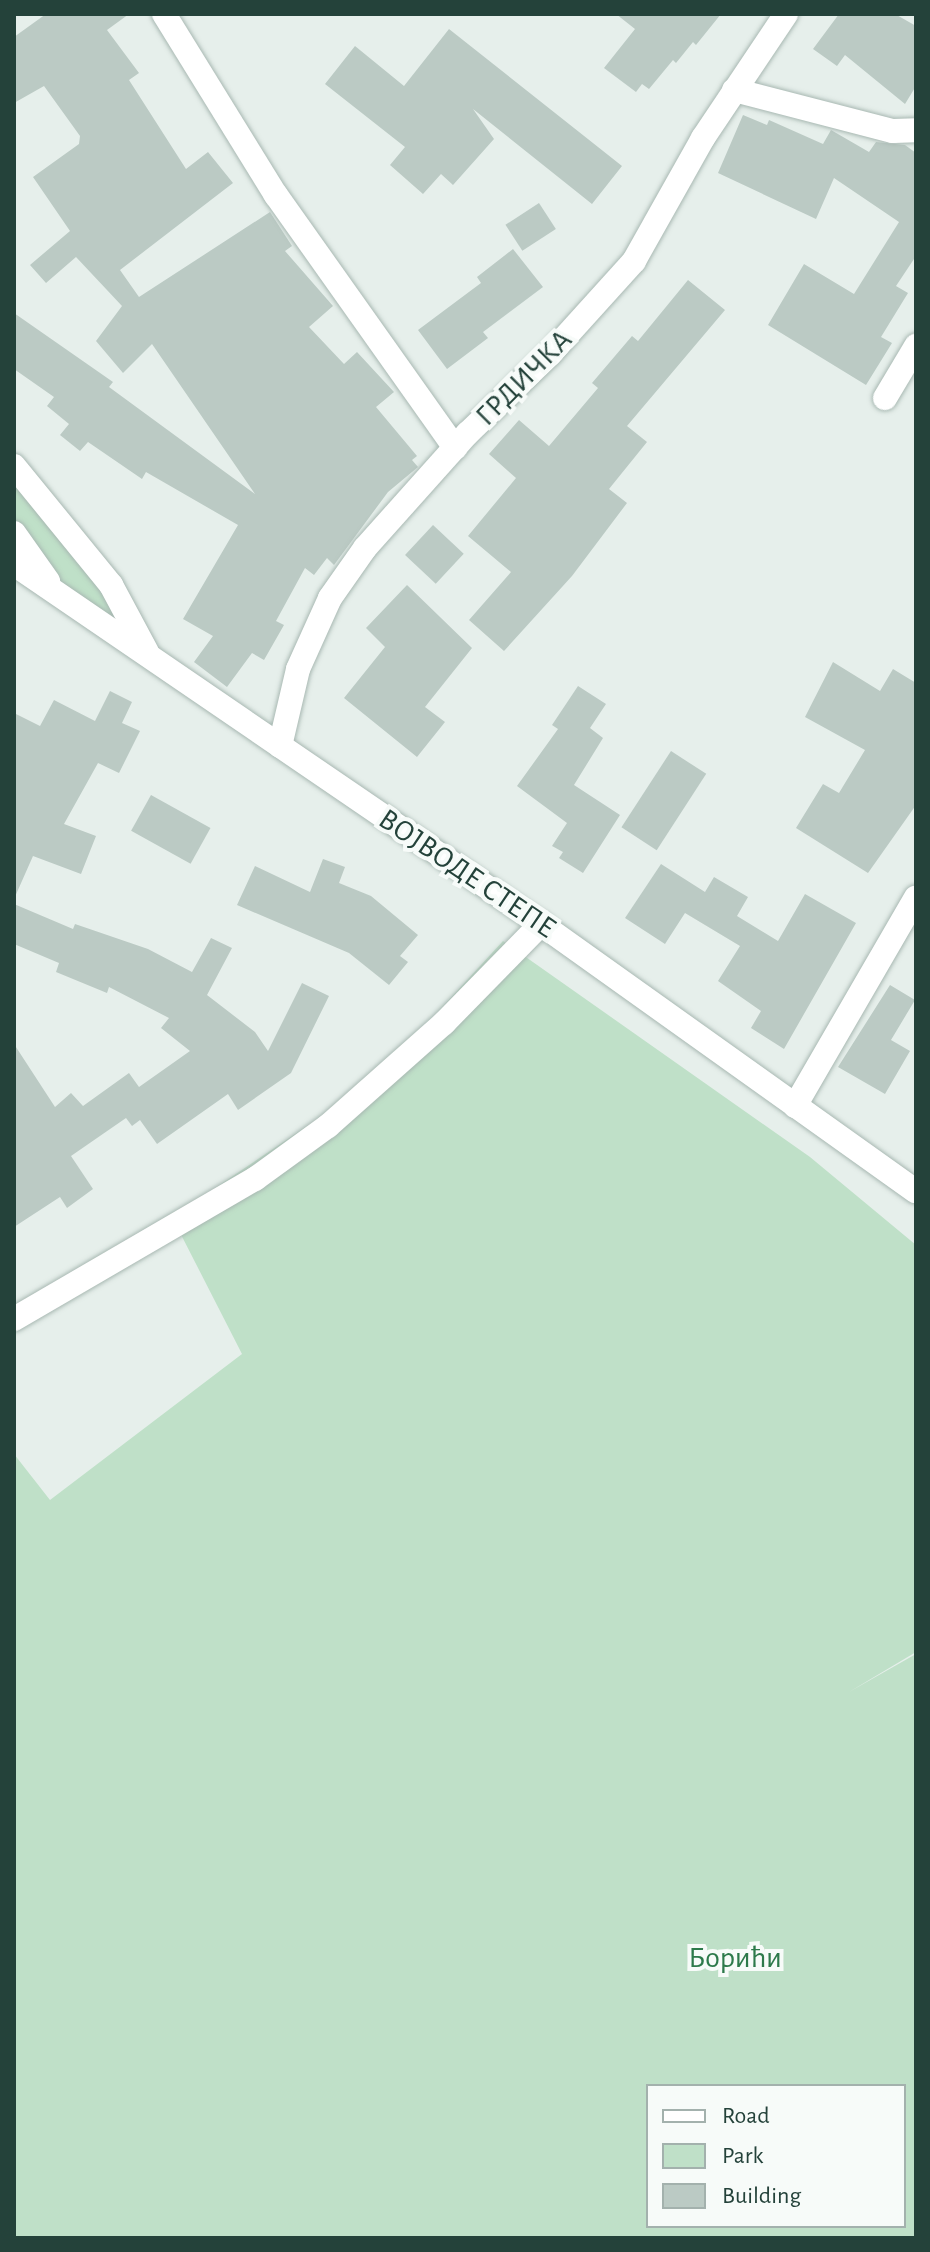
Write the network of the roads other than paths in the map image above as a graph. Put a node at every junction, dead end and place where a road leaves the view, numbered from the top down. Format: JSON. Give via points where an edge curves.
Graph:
{"nodes":[{"id":1,"x":164,"y":14,"type":"edge"},
{"id":2,"x":779,"y":17,"type":"edge"},
{"id":3,"x":734,"y":90,"type":"junction"},
{"id":4,"x":916,"y":130,"type":"edge"},
{"id":5,"x":916,"y":346,"type":"edge"},
{"id":6,"x":885,"y":398,"type":"dead end"},
{"id":7,"x":455,"y":448,"type":"junction"},
{"id":8,"x":14,"y":466,"type":"edge"},
{"id":9,"x":14,"y":533,"type":"edge"},
{"id":10,"x":14,"y":564,"type":"edge"},
{"id":11,"x":53,"y":590,"type":"junction"},
{"id":12,"x":147,"y":653,"type":"junction"},
{"id":13,"x":280,"y":746,"type":"junction"},
{"id":14,"x":916,"y":897,"type":"edge"},
{"id":15,"x":541,"y":924,"type":"junction"},
{"id":16,"x":795,"y":1106,"type":"junction"},
{"id":17,"x":916,"y":1191,"type":"edge"},
{"id":18,"x":14,"y":1319,"type":"edge"}],
"edges":[{"from":1,"to":7,"type":"street","via":[[276,195]]},
{"from":2,"to":3,"type":"street","name":"ГРДИЧКА"},
{"from":3,"to":4,"type":"street","via":[[893,131]]},
{"from":3,"to":7,"type":"street","name":"ГРДИЧКА","via":[[634,261]]},
{"from":5,"to":6,"type":"street"},
{"from":7,"to":13,"type":"street","name":"ГРДИЧКА","via":[[365,548],[330,598],[298,669]]},
{"from":8,"to":12,"type":"street","via":[[111,585]]},
{"from":9,"to":11,"type":"street"},
{"from":10,"to":11,"type":"street","name":"ВОЈВОДЕ СТЕПЕ"},
{"from":11,"to":12,"type":"street","name":"ВОЈВОДЕ СТЕПЕ"},
{"from":12,"to":13,"type":"street","name":"ВОЈВОДЕ СТЕПЕ"},
{"from":13,"to":15,"type":"street","name":"ВОЈВОДЕ СТЕПЕ"},
{"from":14,"to":16,"type":"street"},
{"from":15,"to":16,"type":"street","name":"ВОЈВОДЕ СТЕПЕ"},
{"from":15,"to":18,"type":"street","via":[[444,1023],[328,1126],[255,1179]]},
{"from":16,"to":17,"type":"street","name":"ВОЈВОДЕ СТЕПЕ"}]}
